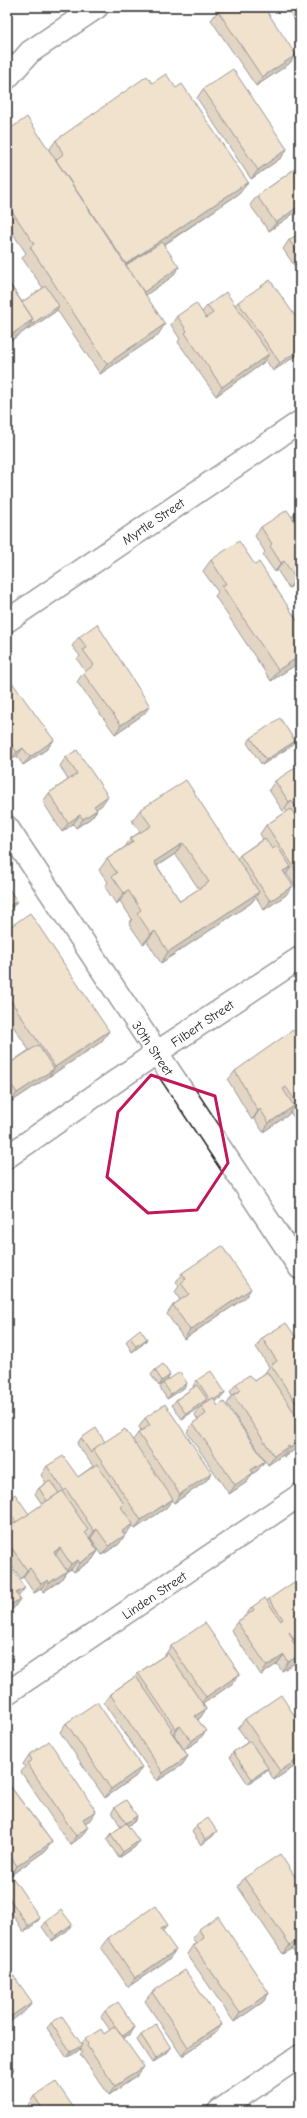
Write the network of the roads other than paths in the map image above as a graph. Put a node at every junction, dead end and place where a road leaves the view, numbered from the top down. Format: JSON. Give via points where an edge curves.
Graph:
{"nodes":[{"id":1,"x":97,"y":7,"type":"edge"},
{"id":2,"x":30,"y":52,"type":"junction"},
{"id":3,"x":7,"y":55,"type":"edge"},
{"id":4,"x":7,"y":78,"type":"edge"},
{"id":5,"x":300,"y":422,"type":"edge"},
{"id":6,"x":7,"y":621,"type":"edge"},
{"id":7,"x":7,"y":827,"type":"edge"},
{"id":8,"x":300,"y":958,"type":"edge"},
{"id":9,"x":156,"y":1053,"type":"junction"},
{"id":10,"x":7,"y":1157,"type":"edge"},
{"id":11,"x":300,"y":1268,"type":"edge"},
{"id":12,"x":300,"y":1496,"type":"edge"},
{"id":13,"x":7,"y":1693,"type":"edge"},
{"id":14,"x":300,"y":2056,"type":"edge"},
{"id":15,"x":219,"y":2111,"type":"edge"}],
"edges":[{"from":1,"to":2,"type":"street"},
{"from":2,"to":3,"type":"street"},
{"from":2,"to":4,"type":"street"},
{"from":5,"to":6,"type":"street","name":"Myrtle Street"},
{"from":7,"to":9,"type":"street","name":"30th Street"},
{"from":8,"to":9,"type":"street","name":"Filbert Street"},
{"from":9,"to":10,"type":"street","name":"Filbert Street"},
{"from":9,"to":11,"type":"street","name":"30th Street"},
{"from":12,"to":13,"type":"street","name":"Linden Street"},
{"from":14,"to":15,"type":"street"}]}
